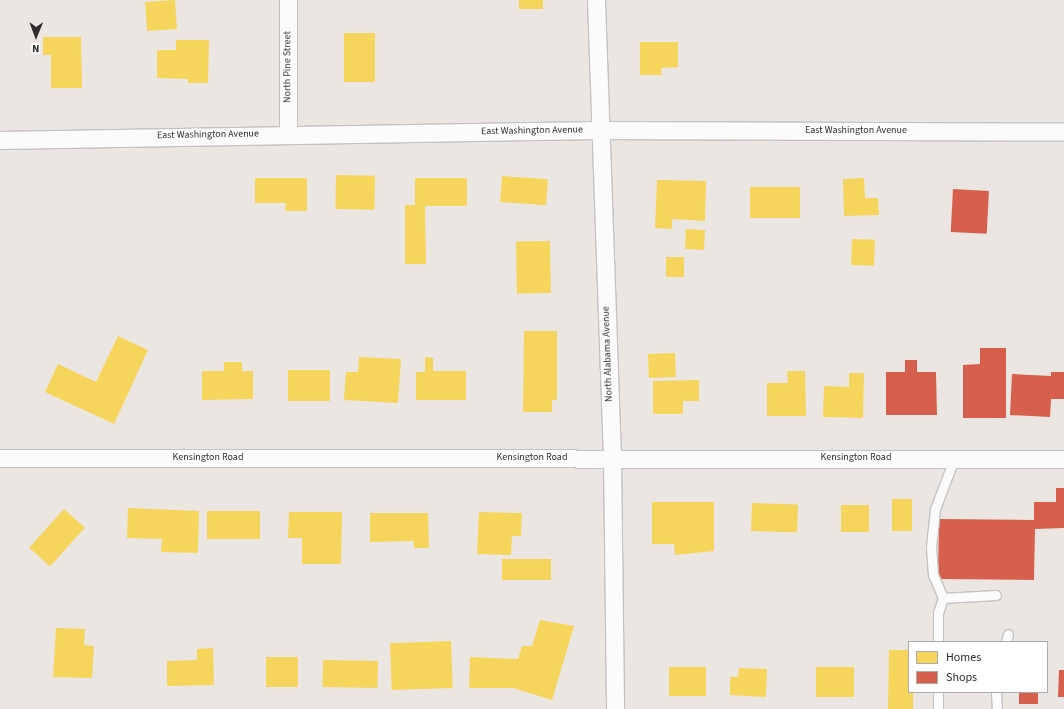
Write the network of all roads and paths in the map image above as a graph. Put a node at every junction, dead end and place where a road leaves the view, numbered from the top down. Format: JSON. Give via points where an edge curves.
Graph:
{"nodes":[{"id":1,"x":288,"y":0,"type":"edge"},
{"id":2,"x":596,"y":0,"type":"edge"},
{"id":3,"x":599,"y":130,"type":"junction"},
{"id":4,"x":1064,"y":132,"type":"edge"},
{"id":5,"x":288,"y":133,"type":"junction"},
{"id":6,"x":0,"y":140,"type":"edge"},
{"id":7,"x":0,"y":458,"type":"edge"},
{"id":8,"x":612,"y":458,"type":"junction"},
{"id":9,"x":954,"y":459,"type":"junction"},
{"id":10,"x":1064,"y":459,"type":"edge"},
{"id":11,"x":996,"y":595,"type":"dead end"},
{"id":12,"x":943,"y":598,"type":"junction"},
{"id":13,"x":938,"y":641,"type":"edge"},
{"id":14,"x":938,"y":693,"type":"edge"},
{"id":15,"x":996,"y":693,"type":"edge"},
{"id":16,"x":615,"y":709,"type":"edge"},
{"id":17,"x":938,"y":709,"type":"edge"},
{"id":18,"x":996,"y":709,"type":"edge"}],
"edges":[{"from":1,"to":5,"type":"street","name":"North Pine Street"},
{"from":2,"to":3,"type":"street","name":"North Alabama Avenue"},
{"from":3,"to":4,"type":"street","name":"East Washington Avenue"},
{"from":3,"to":5,"type":"street","name":"East Washington Avenue"},
{"from":3,"to":8,"type":"street","name":"North Alabama Avenue"},
{"from":5,"to":6,"type":"street","name":"East Washington Avenue"},
{"from":7,"to":8,"type":"street","name":"Kensington Road"},
{"from":8,"to":9,"type":"street","name":"Kensington Road"},
{"from":8,"to":16,"type":"street","name":"North Alabama Avenue"},
{"from":9,"to":10,"type":"street","name":"Kensington Road"},
{"from":9,"to":12,"type":"lane","via":[[935,509],[931,547],[934,575]]},
{"from":11,"to":12,"type":"lane"},
{"from":12,"to":13,"type":"lane","via":[[938,613]]},
{"from":14,"to":17,"type":"lane"},
{"from":15,"to":18,"type":"lane"}]}
